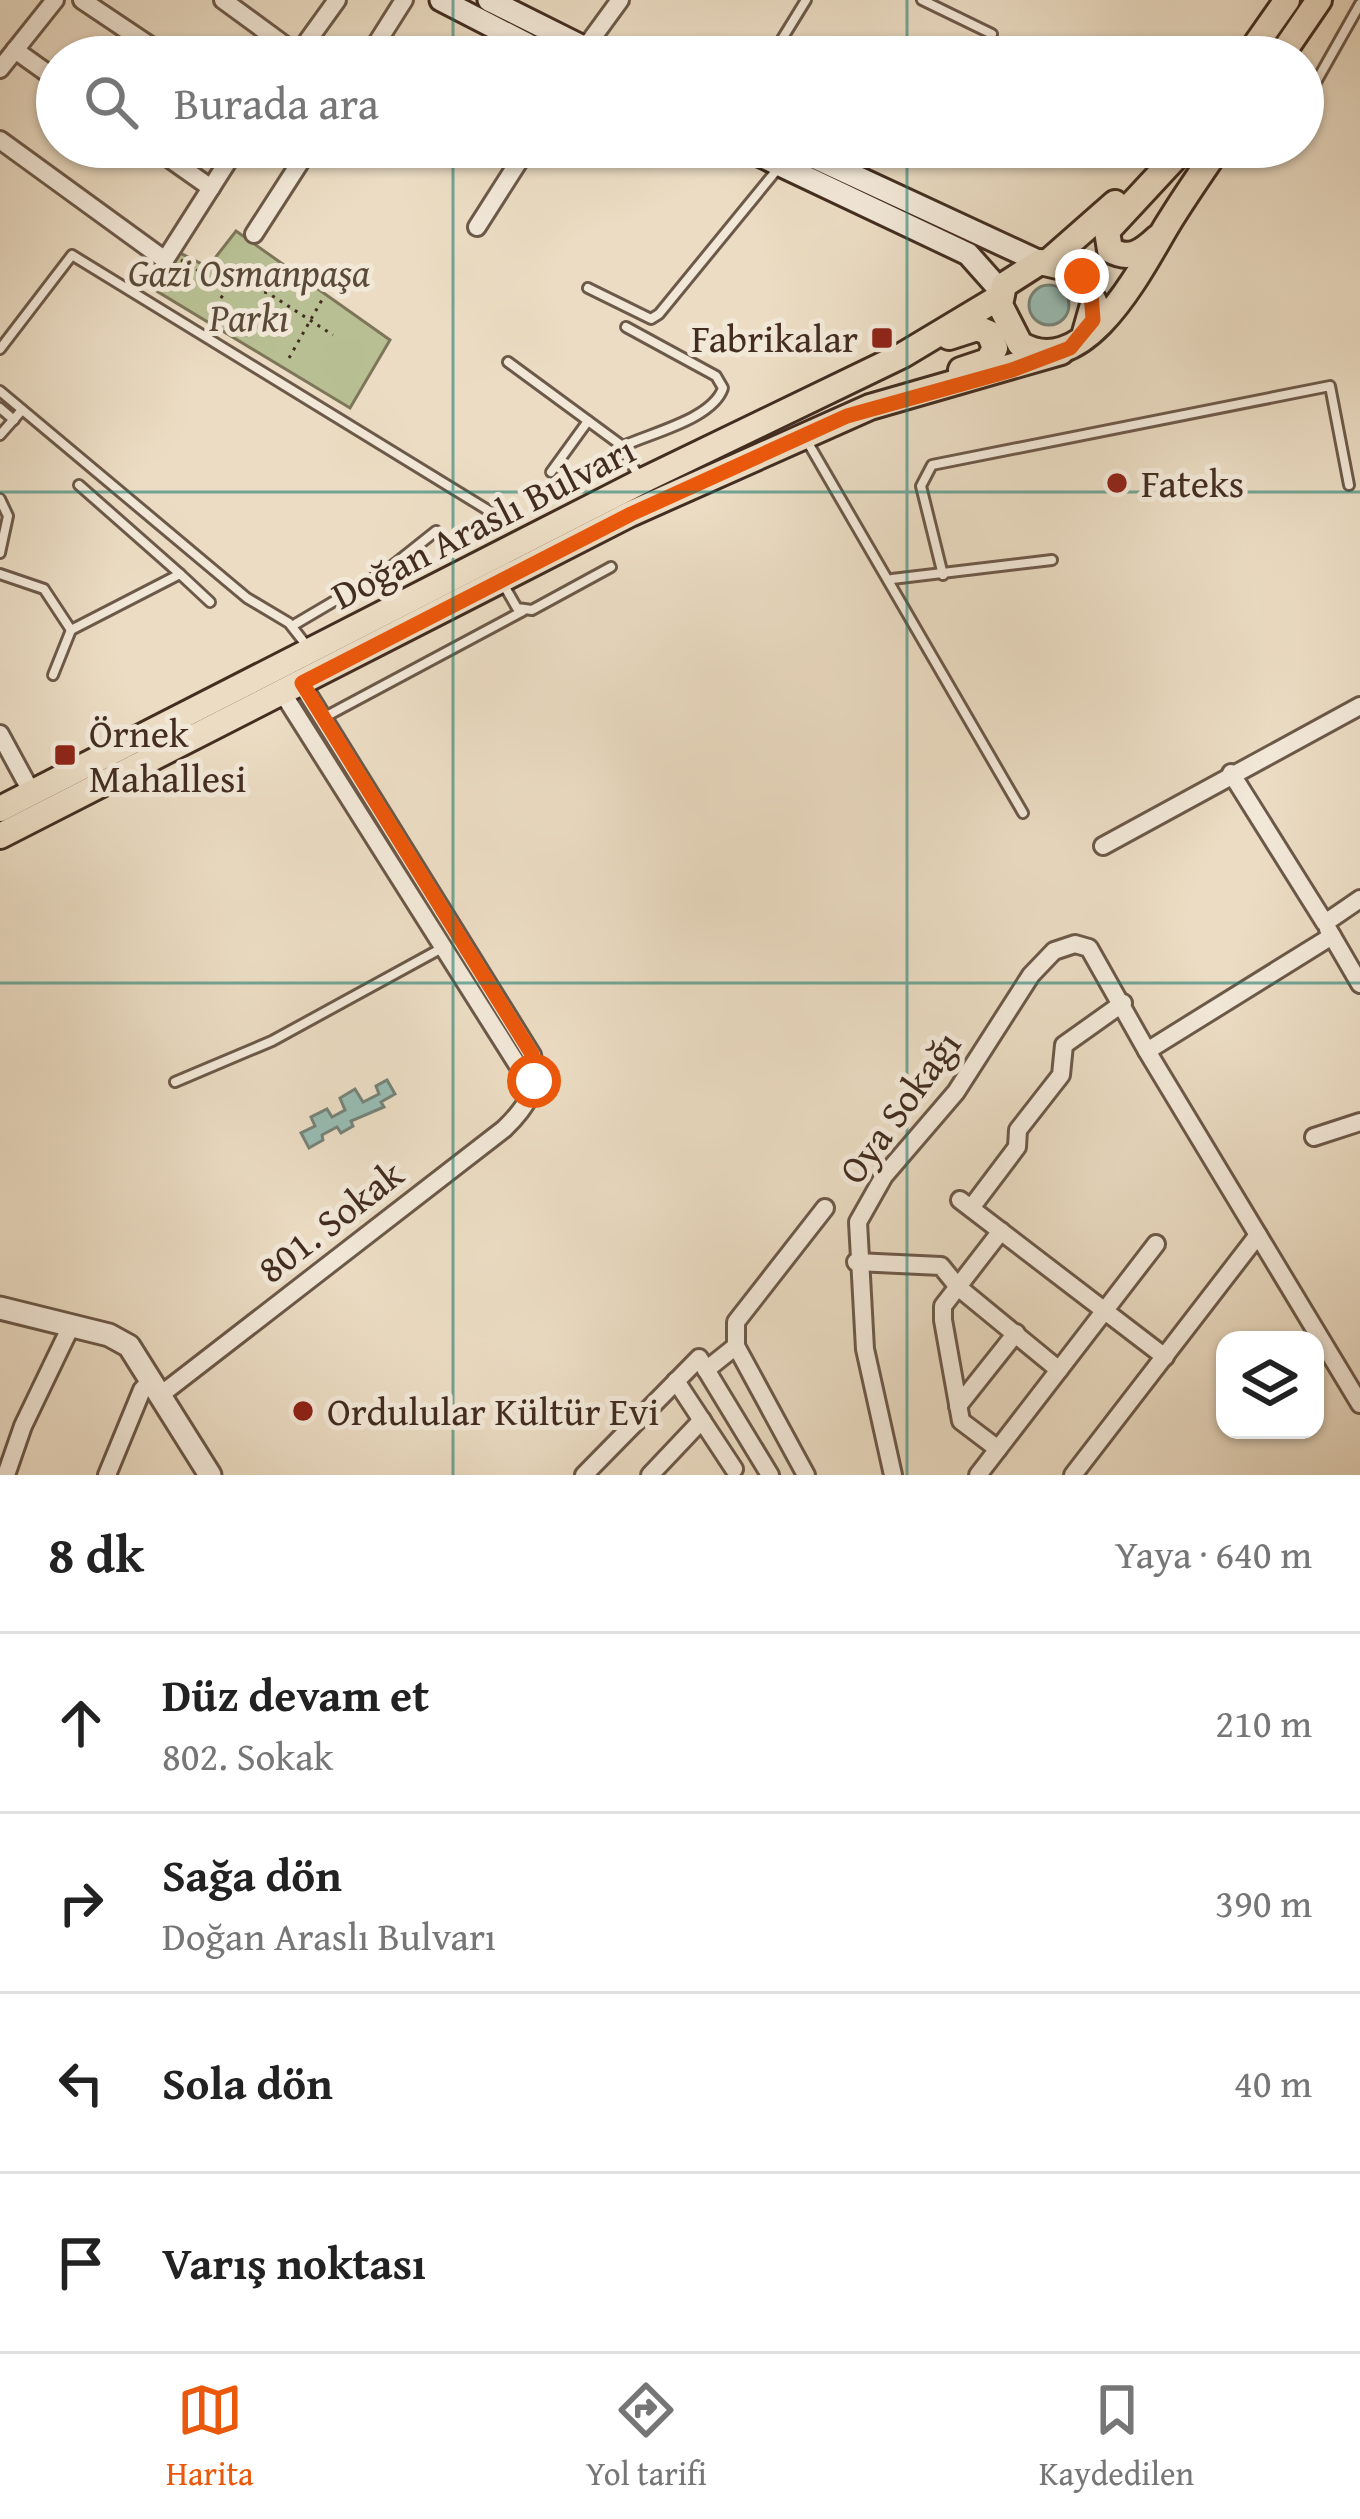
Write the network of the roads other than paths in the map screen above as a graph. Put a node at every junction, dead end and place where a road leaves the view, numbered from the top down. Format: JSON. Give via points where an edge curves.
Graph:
{"nodes":[{"id":1,"x":56,"y":0,"type":"edge"},
{"id":2,"x":82,"y":0,"type":"edge"},
{"id":3,"x":223,"y":0,"type":"edge"},
{"id":4,"x":337,"y":0,"type":"edge"},
{"id":5,"x":404,"y":0,"type":"edge"},
{"id":6,"x":441,"y":0,"type":"edge"},
{"id":7,"x":489,"y":0,"type":"edge"},
{"id":8,"x":620,"y":0,"type":"edge"},
{"id":9,"x":806,"y":0,"type":"edge"},
{"id":10,"x":922,"y":0,"type":"edge"},
{"id":11,"x":1319,"y":0,"type":"edge"},
{"id":12,"x":1284,"y":2,"type":"edge"},
{"id":13,"x":1360,"y":4,"type":"edge"},
{"id":14,"x":992,"y":34,"type":"dead end"},
{"id":15,"x":135,"y":36,"type":"edge"},
{"id":16,"x":271,"y":36,"type":"edge"},
{"id":17,"x":311,"y":36,"type":"edge"},
{"id":18,"x":381,"y":36,"type":"edge"},
{"id":19,"x":511,"y":36,"type":"edge"},
{"id":20,"x":560,"y":36,"type":"edge"},
{"id":21,"x":602,"y":36,"type":"edge"},
{"id":22,"x":784,"y":36,"type":"edge"},
{"id":23,"x":1261,"y":36,"type":"edge"},
{"id":24,"x":1295,"y":36,"type":"edge"},
{"id":25,"x":15,"y":50,"type":"junction"},
{"id":26,"x":36,"y":65,"type":"edge"},
{"id":27,"x":0,"y":68,"type":"edge"},
{"id":28,"x":1324,"y":68,"type":"edge"},
{"id":29,"x":0,"y":140,"type":"edge"},
{"id":30,"x":36,"y":166,"type":"edge"},
{"id":31,"x":38,"y":168,"type":"edge"},
{"id":32,"x":183,"y":168,"type":"edge"},
{"id":33,"x":224,"y":168,"type":"edge"},
{"id":34,"x":296,"y":168,"type":"edge"},
{"id":35,"x":515,"y":168,"type":"edge"},
{"id":36,"x":776,"y":168,"type":"edge"},
{"id":37,"x":808,"y":168,"type":"edge"},
{"id":38,"x":815,"y":168,"type":"edge"},
{"id":39,"x":1149,"y":168,"type":"edge"},
{"id":40,"x":1164,"y":168,"type":"edge"},
{"id":41,"x":1205,"y":168,"type":"edge"},
{"id":42,"x":212,"y":188,"type":"junction"},
{"id":43,"x":477,"y":227,"type":"dead end"},
{"id":44,"x":1165,"y":229,"type":"junction"},
{"id":45,"x":254,"y":234,"type":"dead end"},
{"id":46,"x":1044,"y":262,"type":"junction"},
{"id":47,"x":588,"y":288,"type":"dead end"},
{"id":48,"x":999,"y":294,"type":"junction"},
{"id":49,"x":626,"y":326,"type":"dead end"},
{"id":50,"x":1084,"y":336,"type":"junction"},
{"id":51,"x":0,"y":349,"type":"edge"},
{"id":52,"x":1061,"y":352,"type":"junction"},
{"id":53,"x":903,"y":355,"type":"junction"},
{"id":54,"x":508,"y":362,"type":"dead end"},
{"id":55,"x":0,"y":391,"type":"edge"},
{"id":56,"x":871,"y":407,"type":"junction"},
{"id":57,"x":0,"y":408,"type":"edge"},
{"id":58,"x":22,"y":410,"type":"junction"},
{"id":59,"x":14,"y":420,"type":"junction"},
{"id":60,"x":588,"y":421,"type":"junction"},
{"id":61,"x":0,"y":435,"type":"edge"},
{"id":62,"x":804,"y":436,"type":"junction"},
{"id":63,"x":625,"y":448,"type":"junction"},
{"id":64,"x":551,"y":472,"type":"dead end"},
{"id":65,"x":642,"y":481,"type":"junction"},
{"id":66,"x":79,"y":485,"type":"dead end"},
{"id":67,"x":1349,"y":485,"type":"dead end"},
{"id":68,"x":0,"y":499,"type":"edge"},
{"id":69,"x":504,"y":520,"type":"dead end"},
{"id":70,"x":436,"y":531,"type":"dead end"},
{"id":71,"x":0,"y":553,"type":"edge"},
{"id":72,"x":1052,"y":560,"type":"dead end"},
{"id":73,"x":610,"y":567,"type":"dead end"},
{"id":74,"x":0,"y":574,"type":"edge"},
{"id":75,"x":180,"y":574,"type":"junction"},
{"id":76,"x":943,"y":575,"type":"junction"},
{"id":77,"x":892,"y":579,"type":"junction"},
{"id":78,"x":501,"y":581,"type":"junction"},
{"id":79,"x":210,"y":602,"type":"dead end"},
{"id":80,"x":523,"y":611,"type":"junction"},
{"id":81,"x":292,"y":626,"type":"junction"},
{"id":82,"x":71,"y":630,"type":"junction"},
{"id":83,"x":310,"y":650,"type":"junction"},
{"id":84,"x":53,"y":675,"type":"dead end"},
{"id":85,"x":292,"y":688,"type":"junction"},
{"id":86,"x":1360,"y":706,"type":"edge"},
{"id":87,"x":320,"y":719,"type":"junction"},
{"id":88,"x":0,"y":734,"type":"edge"},
{"id":89,"x":1231,"y":773,"type":"junction"},
{"id":90,"x":32,"y":793,"type":"junction"},
{"id":91,"x":0,"y":809,"type":"edge"},
{"id":92,"x":1023,"y":813,"type":"dead end"},
{"id":93,"x":0,"y":836,"type":"edge"},
{"id":94,"x":1103,"y":846,"type":"dead end"},
{"id":95,"x":1360,"y":899,"type":"edge"},
{"id":96,"x":1328,"y":929,"type":"junction"},
{"id":97,"x":443,"y":947,"type":"junction"},
{"id":98,"x":1360,"y":984,"type":"edge"},
{"id":99,"x":1123,"y":1004,"type":"junction"},
{"id":100,"x":1147,"y":1051,"type":"junction"},
{"id":101,"x":175,"y":1082,"type":"dead end"},
{"id":102,"x":530,"y":1095,"type":"junction"},
{"id":103,"x":1360,"y":1122,"type":"edge"},
{"id":104,"x":1314,"y":1137,"type":"dead end"},
{"id":105,"x":826,"y":1208,"type":"dead end"},
{"id":106,"x":1001,"y":1231,"type":"junction"},
{"id":107,"x":1258,"y":1235,"type":"junction"},
{"id":108,"x":1156,"y":1244,"type":"dead end"},
{"id":109,"x":856,"y":1262,"type":"junction"},
{"id":110,"x":958,"y":1287,"type":"junction"},
{"id":111,"x":0,"y":1308,"type":"edge"},
{"id":112,"x":1104,"y":1310,"type":"junction"},
{"id":113,"x":72,"y":1324,"type":"junction"},
{"id":114,"x":1016,"y":1333,"type":"junction"},
{"id":115,"x":736,"y":1346,"type":"junction"},
{"id":116,"x":1165,"y":1357,"type":"junction"},
{"id":117,"x":703,"y":1364,"type":"junction"},
{"id":118,"x":1059,"y":1370,"type":"junction"},
{"id":119,"x":676,"y":1381,"type":"junction"},
{"id":120,"x":158,"y":1386,"type":"junction"},
{"id":121,"x":1360,"y":1404,"type":"edge"},
{"id":122,"x":958,"y":1406,"type":"junction"},
{"id":123,"x":702,"y":1420,"type":"junction"},
{"id":124,"x":998,"y":1449,"type":"junction"},
{"id":125,"x":733,"y":1473,"type":"edge"},
{"id":126,"x":6,"y":1475,"type":"edge"},
{"id":127,"x":107,"y":1475,"type":"edge"},
{"id":128,"x":210,"y":1475,"type":"edge"},
{"id":129,"x":584,"y":1475,"type":"edge"},
{"id":130,"x":650,"y":1475,"type":"edge"},
{"id":131,"x":770,"y":1475,"type":"edge"},
{"id":132,"x":806,"y":1475,"type":"edge"},
{"id":133,"x":892,"y":1475,"type":"edge"},
{"id":134,"x":978,"y":1475,"type":"edge"},
{"id":135,"x":1073,"y":1475,"type":"edge"}],
"edges":[{"from":1,"to":25,"type":"street"},
{"from":2,"to":15,"type":"street"},
{"from":3,"to":16,"type":"street"},
{"from":4,"to":17,"type":"street"},
{"from":5,"to":18,"type":"street"},
{"from":6,"to":19,"type":"main road"},
{"from":7,"to":20,"type":"main road"},
{"from":8,"to":21,"type":"street"},
{"from":9,"to":22,"type":"lane"},
{"from":10,"to":14,"type":"lane"},
{"from":11,"to":24,"type":"main road"},
{"from":12,"to":23,"type":"main road"},
{"from":13,"to":28,"type":"lane"},
{"from":25,"to":26,"type":"street"},
{"from":25,"to":27,"type":"street"},
{"from":29,"to":30,"type":"street"},
{"from":31,"to":42,"type":"street","via":[[165,260]]},
{"from":32,"to":42,"type":"street"},
{"from":33,"to":42,"type":"street"},
{"from":34,"to":45,"type":"street"},
{"from":35,"to":43,"type":"street"},
{"from":36,"to":47,"type":"lane","via":[[659,314],[651,319]]},
{"from":37,"to":48,"type":"main road","via":[[968,254]]},
{"from":38,"to":46,"type":"main road"},
{"from":39,"to":46,"type":"main road"},
{"from":40,"to":44,"type":"main road","via":[[1110,223],[1106,241],[1114,253],[1134,256]]},
{"from":41,"to":44,"type":"main road"},
{"from":44,"to":50,"type":"main road","via":[[1144,270]]},
{"from":46,"to":48,"type":"main road"},
{"from":46,"to":50,"type":"main road","via":[[1070,267],[1088,284],[1094,310]]},
{"from":48,"to":52,"type":"main road","via":[[1020,344]]},
{"from":48,"to":53,"type":"main road","name":"Doğan Araslı Bulvarı"},
{"from":49,"to":63,"type":"lane","via":[[716,376],[723,388],[692,416]]},
{"from":50,"to":52,"type":"main road"},
{"from":51,"to":69,"type":"lane","via":[[72,255]]},
{"from":52,"to":56,"type":"main road","name":"Doğan Araslı Bulvarı"},
{"from":53,"to":56,"type":"main road","via":[[977,328],[989,332],[995,348],[988,361]]},
{"from":53,"to":65,"type":"main road","name":"Doğan Araslı Bulvarı"},
{"from":54,"to":60,"type":"lane"},
{"from":55,"to":58,"type":"lane"},
{"from":56,"to":62,"type":"main road","name":"Doğan Araslı Bulvarı"},
{"from":57,"to":59,"type":"lane"},
{"from":58,"to":59,"type":"lane"},
{"from":58,"to":81,"type":"lane","via":[[247,598]]},
{"from":59,"to":61,"type":"lane"},
{"from":60,"to":63,"type":"lane"},
{"from":60,"to":64,"type":"lane"},
{"from":62,"to":77,"type":"lane"},
{"from":62,"to":78,"type":"main road","name":"Doğan Araslı Bulvarı"},
{"from":63,"to":65,"type":"lane"},
{"from":65,"to":83,"type":"main road","name":"Doğan Araslı Bulvarı"},
{"from":66,"to":75,"type":"lane"},
{"from":67,"to":76,"type":"lane","via":[[1330,386],[932,465],[921,486]]},
{"from":68,"to":71,"type":"lane","via":[[8,516]]},
{"from":70,"to":81,"type":"lane"},
{"from":72,"to":76,"type":"lane"},
{"from":73,"to":80,"type":"lane"},
{"from":74,"to":82,"type":"lane","via":[[44,589]]},
{"from":75,"to":79,"type":"lane"},
{"from":75,"to":82,"type":"lane"},
{"from":76,"to":77,"type":"lane"},
{"from":77,"to":92,"type":"lane"},
{"from":78,"to":80,"type":"lane"},
{"from":78,"to":85,"type":"main road","name":"Doğan Araslı Bulvarı"},
{"from":80,"to":87,"type":"lane"},
{"from":81,"to":83,"type":"lane"},
{"from":82,"to":84,"type":"lane"},
{"from":83,"to":90,"type":"main road","name":"Doğan Araslı Bulvarı"},
{"from":85,"to":87,"type":"street"},
{"from":85,"to":93,"type":"main road","name":"Doğan Araslı Bulvarı"},
{"from":85,"to":97,"type":"street"},
{"from":86,"to":89,"type":"street"},
{"from":87,"to":102,"type":"street","via":[[532,1054]]},
{"from":88,"to":90,"type":"street"},
{"from":89,"to":94,"type":"street"},
{"from":89,"to":96,"type":"street"},
{"from":90,"to":91,"type":"main road","name":"Doğan Araslı Bulvarı"},
{"from":95,"to":96,"type":"street"},
{"from":96,"to":98,"type":"street"},
{"from":96,"to":100,"type":"street"},
{"from":97,"to":101,"type":"lane","via":[[272,1041]]},
{"from":97,"to":102,"type":"street"},
{"from":99,"to":100,"type":"street","name":"Oya Sokağı"},
{"from":99,"to":106,"type":"street","via":[[1064,1045],[1061,1075],[1018,1130],[1017,1147],[965,1204]]},
{"from":99,"to":109,"type":"street","name":"Oya Sokağı","via":[[1089,948],[1054,951],[956,1092],[884,1176],[858,1222]]},
{"from":100,"to":107,"type":"street","name":"Oya Sokağı"},
{"from":102,"to":120,"type":"street","name":"801. Sokak","via":[[503,1129]]},
{"from":103,"to":104,"type":"street"},
{"from":105,"to":115,"type":"street","via":[[736,1322]]},
{"from":106,"to":110,"type":"street"},
{"from":106,"to":112,"type":"street"},
{"from":107,"to":116,"type":"street"},
{"from":107,"to":121,"type":"street","name":"Oya Sokağı"},
{"from":108,"to":112,"type":"street"},
{"from":109,"to":110,"type":"street","via":[[941,1266]]},
{"from":109,"to":133,"type":"street","name":"Oya Sokağı"},
{"from":110,"to":114,"type":"street"},
{"from":110,"to":122,"type":"street","via":[[943,1320]]},
{"from":111,"to":113,"type":"main road"},
{"from":112,"to":116,"type":"street"},
{"from":112,"to":118,"type":"street"},
{"from":113,"to":120,"type":"main road","via":[[129,1346]]},
{"from":113,"to":126,"type":"street"},
{"from":114,"to":118,"type":"street"},
{"from":114,"to":122,"type":"street"},
{"from":115,"to":117,"type":"street"},
{"from":115,"to":132,"type":"street"},
{"from":116,"to":135,"type":"street"},
{"from":117,"to":119,"type":"street"},
{"from":117,"to":131,"type":"street"},
{"from":118,"to":124,"type":"street"},
{"from":119,"to":123,"type":"street"},
{"from":119,"to":129,"type":"street"},
{"from":120,"to":127,"type":"street","via":[[142,1390]]},
{"from":120,"to":128,"type":"main road"},
{"from":122,"to":124,"type":"street","via":[[961,1421]]},
{"from":123,"to":125,"type":"street"},
{"from":123,"to":130,"type":"street"},
{"from":124,"to":134,"type":"street"}]}
